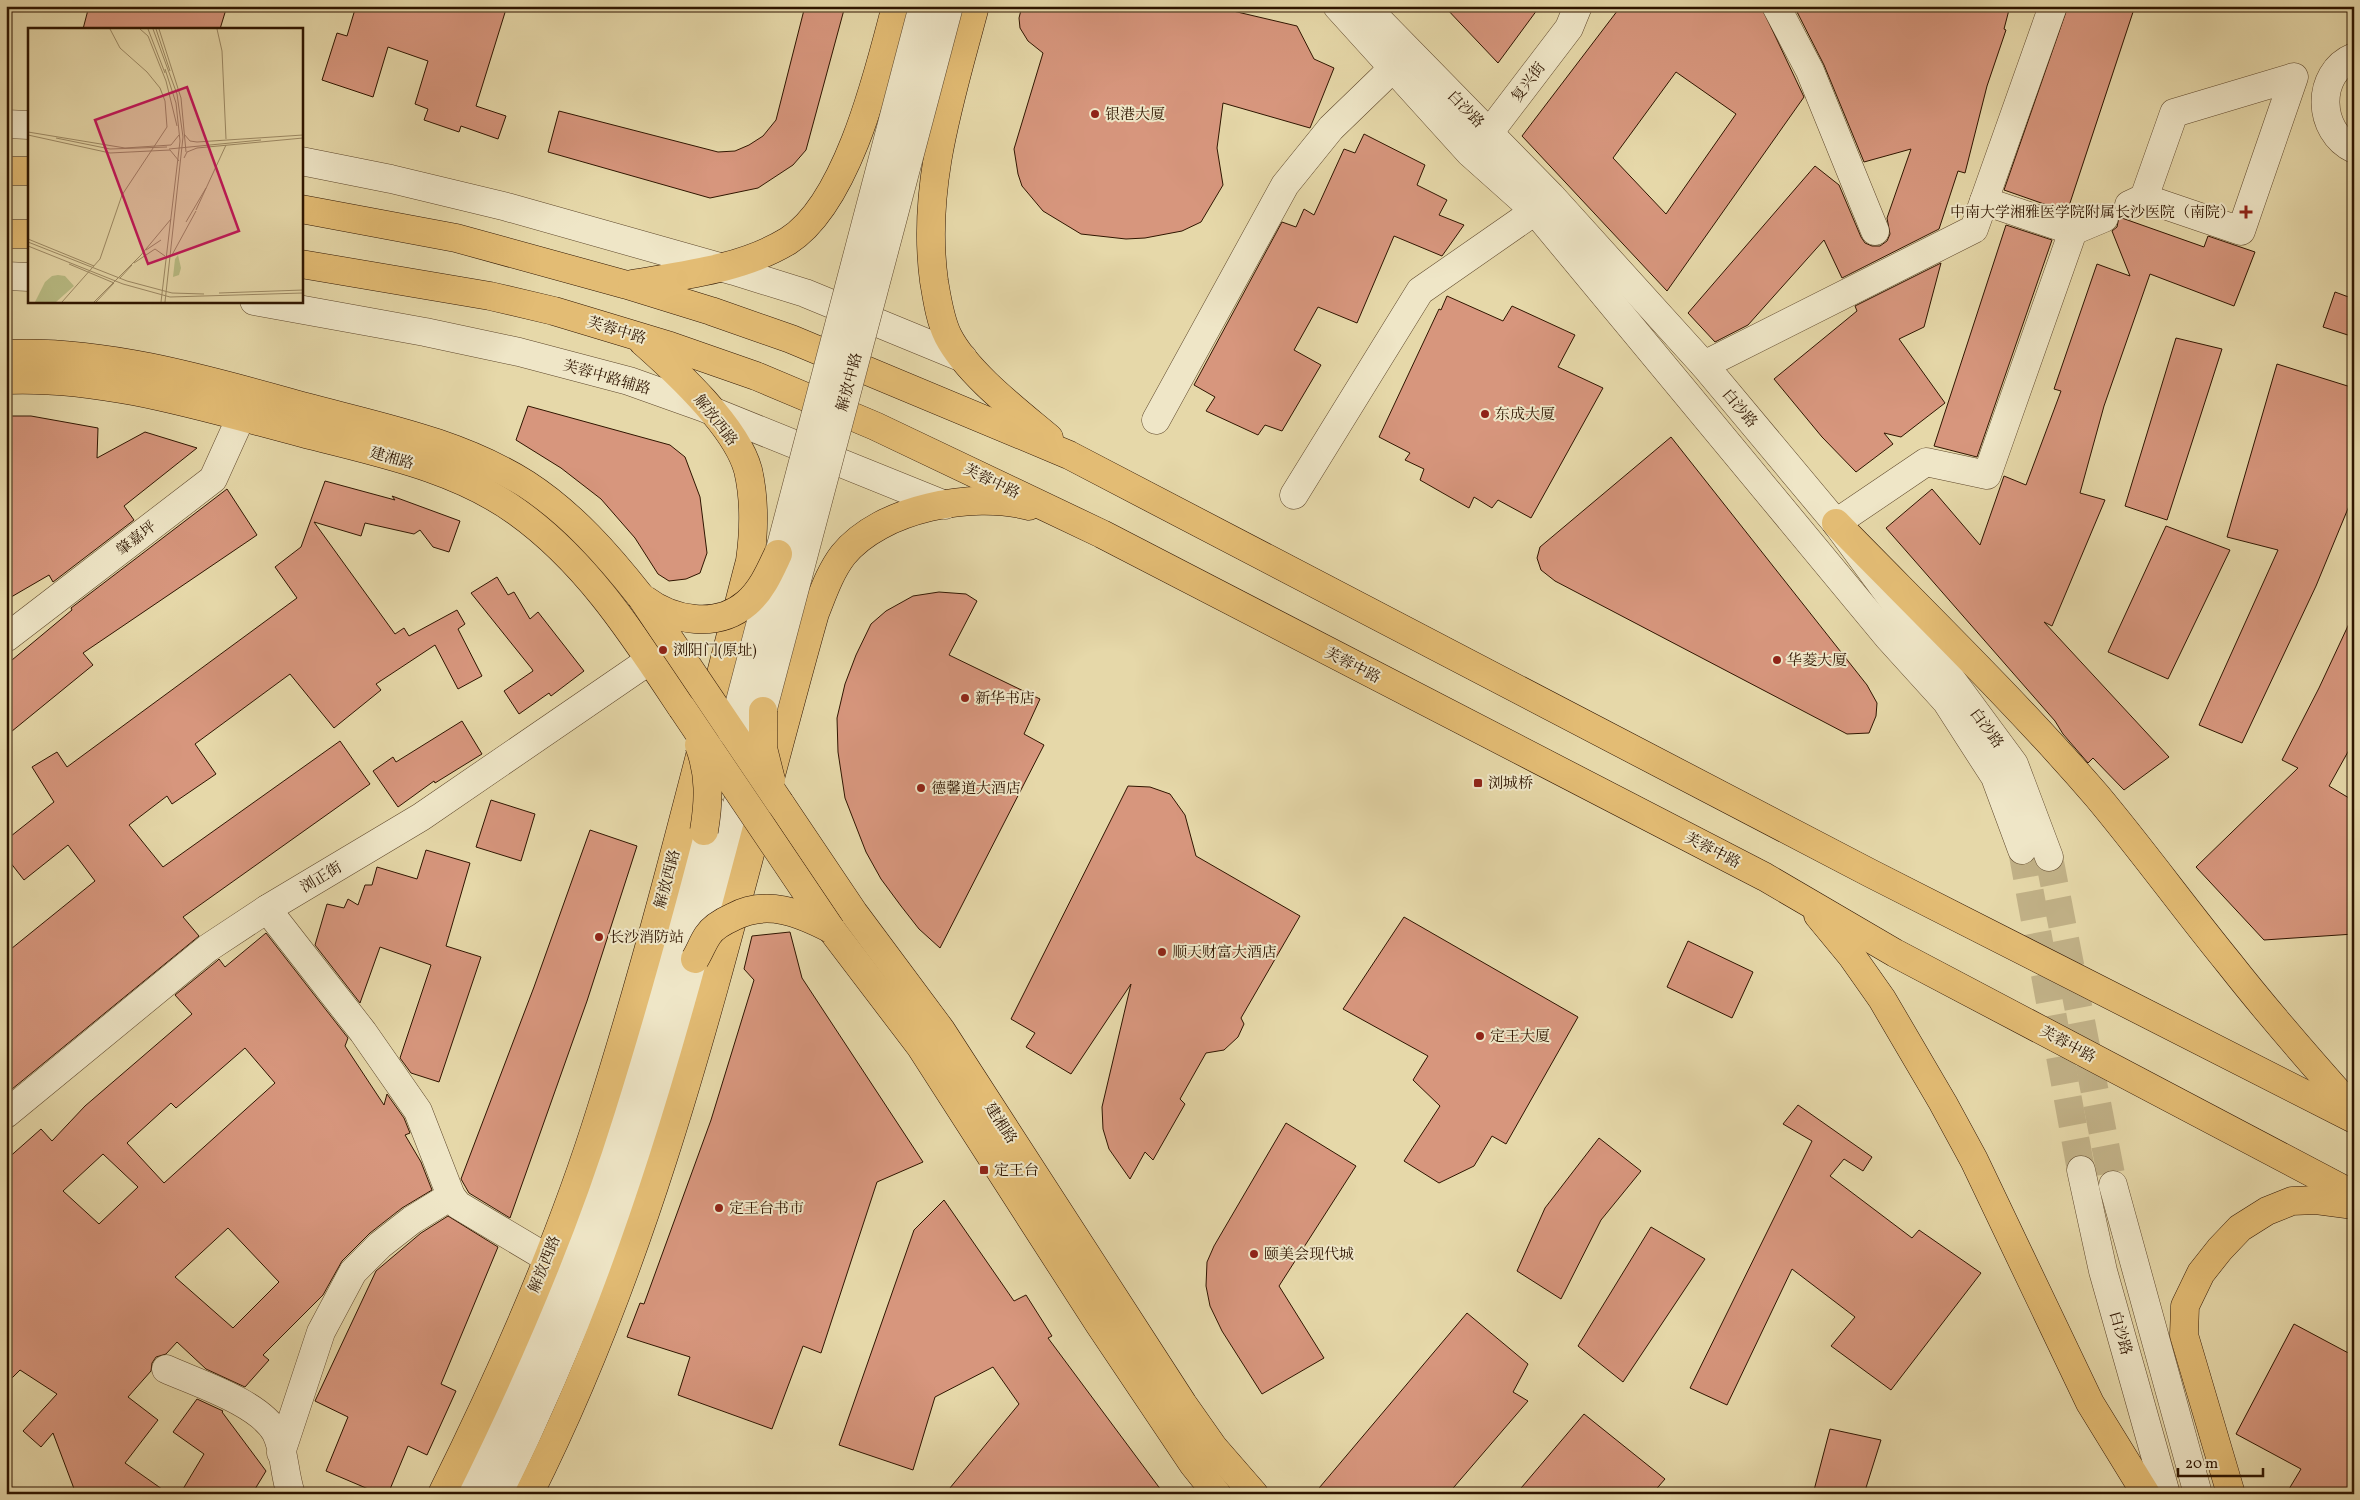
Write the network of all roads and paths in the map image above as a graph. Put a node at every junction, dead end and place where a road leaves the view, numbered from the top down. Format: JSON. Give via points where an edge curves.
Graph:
{"nodes":[{"id":1,"x":896,"y":6,"type":"edge"},
{"id":2,"x":923,"y":6,"type":"edge"},
{"id":3,"x":948,"y":6,"type":"edge"},
{"id":4,"x":975,"y":6,"type":"edge"},
{"id":5,"x":1336,"y":6,"type":"edge"},
{"id":6,"x":1365,"y":6,"type":"edge"},
{"id":7,"x":1578,"y":6,"type":"edge"},
{"id":8,"x":1776,"y":6,"type":"edge"},
{"id":9,"x":2053,"y":6,"type":"edge"},
{"id":10,"x":2354,"y":57,"type":"edge"},
{"id":11,"x":1392,"y":68,"type":"junction"},
{"id":12,"x":2294,"y":78,"type":"junction"},
{"id":13,"x":2328,"y":82,"type":"junction"},
{"id":14,"x":6,"y":124,"type":"edge"},
{"id":15,"x":28,"y":125,"type":"edge"},
{"id":16,"x":1490,"y":133,"type":"junction"},
{"id":17,"x":2354,"y":149,"type":"edge"},
{"id":18,"x":1470,"y":153,"type":"junction"},
{"id":19,"x":302,"y":161,"type":"edge"},
{"id":20,"x":6,"y":171,"type":"edge"},
{"id":21,"x":28,"y":171,"type":"edge"},
{"id":22,"x":1984,"y":201,"type":"junction"},
{"id":23,"x":302,"y":209,"type":"edge"},
{"id":24,"x":1534,"y":211,"type":"junction"},
{"id":25,"x":2104,"y":218,"type":"dead end"},
{"id":26,"x":1875,"y":231,"type":"dead end"},
{"id":27,"x":2073,"y":231,"type":"junction"},
{"id":28,"x":6,"y":234,"type":"edge"},
{"id":29,"x":28,"y":234,"type":"edge"},
{"id":30,"x":302,"y":264,"type":"edge"},
{"id":31,"x":721,"y":267,"type":"junction"},
{"id":32,"x":6,"y":276,"type":"edge"},
{"id":33,"x":28,"y":277,"type":"edge"},
{"id":34,"x":627,"y":285,"type":"junction"},
{"id":35,"x":260,"y":302,"type":"edge"},
{"id":36,"x":636,"y":336,"type":"junction"},
{"id":37,"x":6,"y":354,"type":"edge"},
{"id":38,"x":964,"y":358,"type":"junction"},
{"id":39,"x":1704,"y":365,"type":"junction"},
{"id":40,"x":6,"y":380,"type":"edge"},
{"id":41,"x":711,"y":411,"type":"junction"},
{"id":42,"x":241,"y":418,"type":"junction"},
{"id":43,"x":1156,"y":420,"type":"dead end"},
{"id":44,"x":1069,"y":455,"type":"junction"},
{"id":45,"x":1294,"y":495,"type":"dead end"},
{"id":46,"x":945,"y":505,"type":"junction"},
{"id":47,"x":1061,"y":514,"type":"junction"},
{"id":48,"x":1836,"y":523,"type":"junction"},
{"id":49,"x":778,"y":554,"type":"junction"},
{"id":50,"x":641,"y":597,"type":"junction"},
{"id":51,"x":6,"y":638,"type":"edge"},
{"id":52,"x":650,"y":660,"type":"junction"},
{"id":53,"x":682,"y":708,"type":"junction"},
{"id":54,"x":763,"y":710,"type":"junction"},
{"id":55,"x":732,"y":732,"type":"junction"},
{"id":56,"x":749,"y":758,"type":"junction"},
{"id":57,"x":722,"y":767,"type":"junction"},
{"id":58,"x":740,"y":793,"type":"junction"},
{"id":59,"x":780,"y":802,"type":"junction"},
{"id":60,"x":704,"y":831,"type":"junction"},
{"id":61,"x":2022,"y":850,"type":"tunnel mouth"},
{"id":62,"x":2049,"y":858,"type":"tunnel mouth"},
{"id":63,"x":1802,"y":897,"type":"junction"},
{"id":64,"x":266,"y":909,"type":"junction"},
{"id":65,"x":831,"y":929,"type":"junction"},
{"id":66,"x":695,"y":958,"type":"junction"},
{"id":67,"x":2354,"y":1110,"type":"edge"},
{"id":68,"x":6,"y":1114,"type":"edge"},
{"id":69,"x":2354,"y":1119,"type":"edge"},
{"id":70,"x":2081,"y":1170,"type":"tunnel mouth"},
{"id":71,"x":2113,"y":1185,"type":"tunnel mouth"},
{"id":72,"x":2354,"y":1195,"type":"edge"},
{"id":73,"x":450,"y":1196,"type":"junction"},
{"id":74,"x":2354,"y":1205,"type":"edge"},
{"id":75,"x":547,"y":1258,"type":"junction"},
{"id":76,"x":166,"y":1369,"type":"dead end"},
{"id":77,"x":281,"y":1453,"type":"junction"},
{"id":78,"x":291,"y":1494,"type":"edge"},
{"id":79,"x":442,"y":1494,"type":"edge"},
{"id":80,"x":471,"y":1494,"type":"edge"},
{"id":81,"x":499,"y":1494,"type":"edge"},
{"id":82,"x":529,"y":1494,"type":"edge"},
{"id":83,"x":1217,"y":1494,"type":"edge"},
{"id":84,"x":1254,"y":1494,"type":"edge"},
{"id":85,"x":2146,"y":1494,"type":"edge"},
{"id":86,"x":2166,"y":1494,"type":"edge"},
{"id":87,"x":2198,"y":1494,"type":"edge"},
{"id":88,"x":2231,"y":1494,"type":"edge"}],
"edges":[{"from":1,"to":31,"type":"main road","via":[[858,136],[824,202],[790,240],[760,255]]},
{"from":2,"to":49,"type":"street","name":"解放中路","bridge":true},
{"from":3,"to":54,"type":"street","name":"解放中路","bridge":true},
{"from":4,"to":38,"type":"main road","via":[[934,173],[930,224],[938,304],[948,336]]},
{"from":5,"to":11,"type":"street","name":"白沙路"},
{"from":6,"to":16,"type":"street","name":"白沙路"},
{"from":7,"to":16,"type":"street","name":"复兴街","via":[[1569,28]]},
{"from":8,"to":26,"type":"street","via":[[1810,71]]},
{"from":9,"to":22,"type":"street"},
{"from":10,"to":13,"type":"street","via":[[2334,72]]},
{"from":11,"to":18,"type":"street","name":"白沙路"},
{"from":11,"to":43,"type":"street","via":[[1331,128],[1285,184]]},
{"from":12,"to":12,"type":"street","via":[[2174,113],[2136,201],[2241,231]]},
{"from":12,"to":13,"type":"street"},
{"from":13,"to":17,"type":"street","via":[[2325,98],[2330,127]]},
{"from":14,"to":15,"type":"street"},
{"from":16,"to":18,"type":"street","name":"复兴街"},
{"from":16,"to":39,"type":"street","name":"白沙路"},
{"from":18,"to":24,"type":"street","name":"白沙路"},
{"from":19,"to":31,"type":"street","via":[[507,207]]},
{"from":20,"to":21,"type":"main road"},
{"from":22,"to":27,"type":"street"},
{"from":22,"to":39,"type":"street","via":[[1974,229]]},
{"from":23,"to":34,"type":"main road","via":[[456,238]]},
{"from":24,"to":45,"type":"street","via":[[1420,291]]},
{"from":24,"to":61,"type":"street","name":"白沙路","via":[[1946,702],[1996,778]]},
{"from":25,"to":27,"type":"street"},
{"from":27,"to":48,"type":"street","via":[[1987,475],[1926,462]]},
{"from":28,"to":29,"type":"main road"},
{"from":30,"to":36,"type":"main road","name":"芙蓉中路","via":[[490,296]]},
{"from":31,"to":34,"type":"main road"},
{"from":31,"to":38,"type":"street","via":[[805,293]]},
{"from":32,"to":33,"type":"street"},
{"from":34,"to":44,"type":"main road","via":[[790,339]]},
{"from":35,"to":41,"type":"street","name":"芙蓉中路辅路","via":[[519,352],[629,381]]},
{"from":36,"to":41,"type":"main road","name":"解放西路","via":[[666,362]]},
{"from":36,"to":47,"type":"main road","name":"芙蓉中路","via":[[756,376],[875,426]]},
{"from":37,"to":50,"type":"main road","name":"建湘路","via":[[88,356],[158,370],[448,446],[527,485],[564,513],[618,567]]},
{"from":38,"to":44,"type":"main road","via":[[1000,396]]},
{"from":39,"to":48,"type":"street","name":"白沙路"},
{"from":40,"to":42,"type":"main road","name":"建湘路","via":[[85,382]]},
{"from":41,"to":46,"type":"street","name":"芙蓉中路辅路"},
{"from":41,"to":75,"type":"main road","name":"解放西路","via":[[737,444],[748,469],[754,536],[750,561],[630,1010],[600,1112]]},
{"from":42,"to":51,"type":"street","name":"肇嘉坪","via":[[213,479]]},
{"from":42,"to":52,"type":"main road","name":"建湘路","via":[[438,472],[480,490],[516,511],[573,560],[620,616]]},
{"from":44,"to":69,"type":"main road","via":[[1870,873]]},
{"from":46,"to":47,"type":"main road","via":[[982,501],[1024,504]]},
{"from":46,"to":82,"type":"main road","via":[[887,520],[863,536],[844,554],[824,588],[785,718],[671,1136],[635,1245],[592,1354]]},
{"from":47,"to":63,"type":"main road","name":"芙蓉中路"},
{"from":48,"to":62,"type":"street","name":"白沙路","via":[[2014,764]]},
{"from":48,"to":67,"type":"main road","via":[[2096,795],[2151,861],[2227,962]]},
{"from":49,"to":50,"type":"main road","bridge":true,"via":[[759,589],[748,602],[728,616],[692,619],[657,609]]},
{"from":49,"to":55,"type":"street","name":"解放中路","bridge":true},
{"from":50,"to":55,"type":"main road","name":"建湘路","bridge":true},
{"from":52,"to":53,"type":"main road","name":"建湘路"},
{"from":52,"to":64,"type":"street","name":"浏正街","via":[[421,817]]},
{"from":53,"to":57,"type":"main road","name":"建湘路","bridge":true},
{"from":53,"to":60,"type":"main road","bridge":true,"via":[[704,759],[708,798]]},
{"from":54,"to":56,"type":"street","name":"解放中路","bridge":true},
{"from":54,"to":59,"type":"main road","bridge":true,"via":[[763,748]]},
{"from":55,"to":56,"type":"main road","name":"建湘路","bridge":true},
{"from":55,"to":57,"type":"street","name":"解放西路"},
{"from":56,"to":58,"type":"street"},
{"from":56,"to":59,"type":"main road","name":"建湘路","bridge":true},
{"from":57,"to":58,"type":"main road","name":"建湘路","bridge":true},
{"from":57,"to":60,"type":"street","name":"解放西路","bridge":true},
{"from":58,"to":65,"type":"main road","name":"建湘路","bridge":true},
{"from":58,"to":66,"type":"street","bridge":true},
{"from":59,"to":84,"type":"main road","name":"建湘路","via":[[854,913],[942,1030],[1183,1404],[1214,1448]]},
{"from":60,"to":80,"type":"street","name":"解放西路","via":[[652,1027],[589,1220],[542,1338]]},
{"from":63,"to":72,"type":"main road","name":"芙蓉中路","via":[[1895,953]]},
{"from":63,"to":85,"type":"main road","via":[[1831,929],[1882,999],[1943,1103],[1974,1160],[2090,1403]]},
{"from":64,"to":68,"type":"street","name":"浏正街","via":[[208,948]]},
{"from":64,"to":73,"type":"street","via":[[363,1032],[418,1111]]},
{"from":65,"to":66,"type":"main road","bridge":true,"via":[[791,912],[756,908],[721,923],[709,934]]},
{"from":65,"to":83,"type":"main road","name":"建湘路","via":[[920,1046],[1109,1340]]},
{"from":66,"to":81,"type":"street","via":[[647,1128],[609,1238],[562,1355]]},
{"from":70,"to":86,"type":"street","name":"白沙路","via":[[2103,1272]]},
{"from":71,"to":87,"type":"street","name":"白沙路"},
{"from":73,"to":75,"type":"street","via":[[466,1210]]},
{"from":73,"to":77,"type":"street","via":[[380,1245],[353,1272],[321,1332]]},
{"from":74,"to":88,"type":"main road","via":[[2316,1200],[2292,1201],[2266,1211],[2240,1228],[2220,1249],[2201,1273],[2185,1306],[2184,1335]]},
{"from":75,"to":79,"type":"main road","name":"解放西路","via":[[482,1413]]},
{"from":76,"to":77,"type":"street","via":[[244,1405],[277,1434]]},
{"from":77,"to":78,"type":"street"}]}
